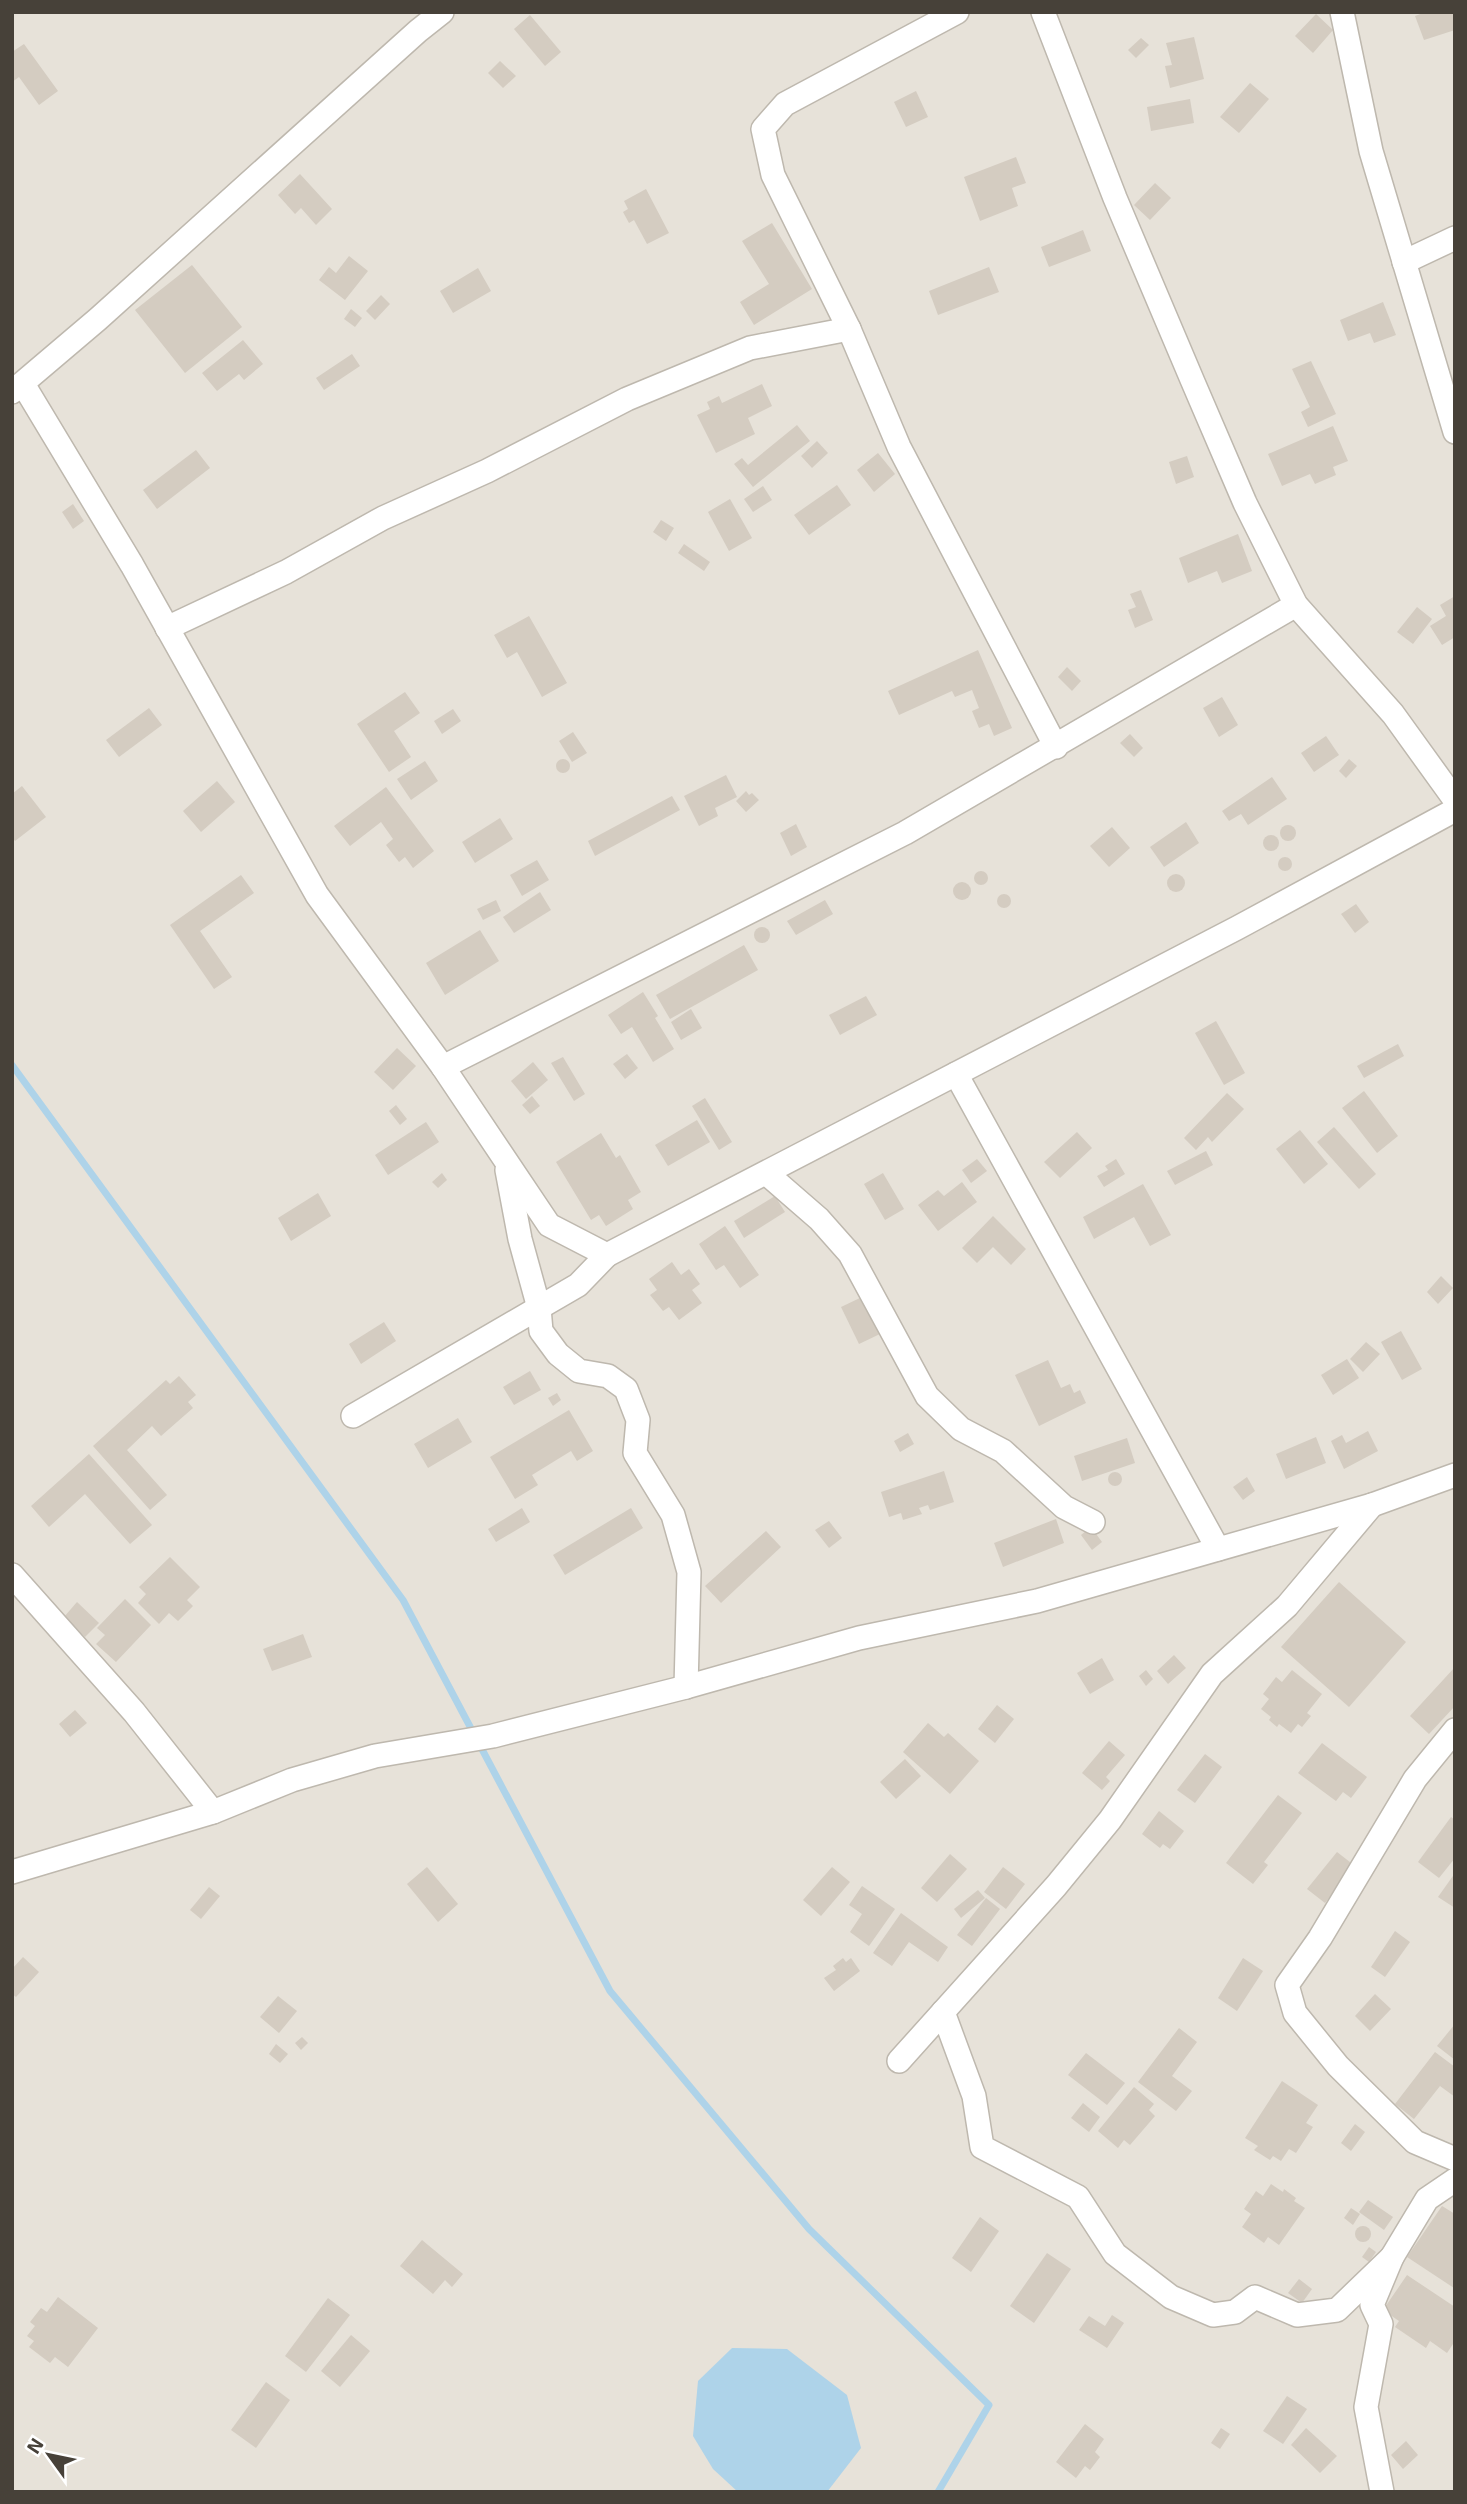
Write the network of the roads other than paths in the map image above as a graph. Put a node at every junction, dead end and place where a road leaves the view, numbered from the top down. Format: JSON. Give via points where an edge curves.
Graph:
{"nodes":[{"id":1,"x":442,"y":12,"type":"edge"},
{"id":2,"x":957,"y":12,"type":"edge"},
{"id":3,"x":1043,"y":12,"type":"edge"},
{"id":4,"x":1342,"y":12,"type":"edge"},
{"id":5,"x":1455,"y":238,"type":"edge"},
{"id":6,"x":1404,"y":262,"type":"junction"},
{"id":7,"x":849,"y":329,"type":"junction"},
{"id":8,"x":18,"y":388,"type":"edge"},
{"id":9,"x":1455,"y":432,"type":"edge"},
{"id":10,"x":1296,"y":605,"type":"junction"},
{"id":11,"x":167,"y":628,"type":"junction"},
{"id":12,"x":1056,"y":747,"type":"junction"},
{"id":13,"x":1455,"y":800,"type":"edge"},
{"id":14,"x":1455,"y":810,"type":"edge"},
{"id":15,"x":443,"y":1067,"type":"junction"},
{"id":16,"x":956,"y":1074,"type":"junction"},
{"id":17,"x":505,"y":1159,"type":"junction"},
{"id":18,"x":766,"y":1173,"type":"junction"},
{"id":19,"x":607,"y":1255,"type":"junction"},
{"id":20,"x":539,"y":1308,"type":"junction"},
{"id":21,"x":353,"y":1416,"type":"dead end"},
{"id":22,"x":1455,"y":1475,"type":"edge"},
{"id":23,"x":1372,"y":1505,"type":"junction"},
{"id":24,"x":1093,"y":1522,"type":"dead end"},
{"id":25,"x":1218,"y":1549,"type":"junction"},
{"id":26,"x":12,"y":1575,"type":"edge"},
{"id":27,"x":686,"y":1687,"type":"junction"},
{"id":28,"x":1455,"y":1730,"type":"edge"},
{"id":29,"x":213,"y":1812,"type":"junction"},
{"id":30,"x":12,"y":1872,"type":"edge"},
{"id":31,"x":943,"y":2012,"type":"junction"},
{"id":32,"x":899,"y":2061,"type":"dead end"},
{"id":33,"x":1455,"y":2159,"type":"edge"},
{"id":34,"x":1455,"y":2180,"type":"edge"},
{"id":35,"x":1392,"y":2257,"type":"junction"},
{"id":36,"x":1382,"y":2492,"type":"edge"}],
"edges":[{"from":1,"to":8,"type":"street"},
{"from":2,"to":7,"type":"street","via":[[785,104],[763,129],[773,175]]},
{"from":3,"to":10,"type":"street","via":[[1192,382]]},
{"from":4,"to":6,"type":"street","via":[[1371,150]]},
{"from":5,"to":6,"type":"street"},
{"from":6,"to":9,"type":"street"},
{"from":7,"to":11,"type":"street","via":[[750,348],[627,399]]},
{"from":7,"to":12,"type":"street","via":[[899,447]]},
{"from":8,"to":11,"type":"street"},
{"from":10,"to":12,"type":"street"},
{"from":10,"to":13,"type":"street","via":[[1393,714]]},
{"from":11,"to":15,"type":"street","via":[[317,895]]},
{"from":12,"to":15,"type":"street","via":[[905,833]]},
{"from":14,"to":16,"type":"street"},
{"from":15,"to":17,"type":"street"},
{"from":16,"to":18,"type":"street"},
{"from":16,"to":25,"type":"street"},
{"from":17,"to":19,"type":"street","via":[[550,1226]]},
{"from":17,"to":20,"type":"street"},
{"from":18,"to":19,"type":"street"},
{"from":18,"to":24,"type":"street","via":[[819,1219],[850,1254],[927,1396],[961,1429],[1003,1451],[1064,1507]]},
{"from":19,"to":20,"type":"street","via":[[578,1285]]},
{"from":20,"to":21,"type":"street"},
{"from":20,"to":27,"type":"street","via":[[541,1331],[558,1354],[579,1371],[608,1376],[626,1389],[638,1420],[635,1453],[673,1515],[689,1572]]},
{"from":22,"to":23,"type":"street"},
{"from":23,"to":25,"type":"street"},
{"from":23,"to":31,"type":"street","via":[[1287,1606],[1212,1674],[1110,1821]]},
{"from":25,"to":27,"type":"street","via":[[1037,1601],[859,1638]]},
{"from":26,"to":29,"type":"street","via":[[134,1712]]},
{"from":27,"to":29,"type":"street","via":[[493,1736],[375,1756],[292,1780]]},
{"from":28,"to":33,"type":"street","via":[[1415,1779],[1287,1985],[1295,2012],[1338,2066],[1415,2142]]},
{"from":29,"to":30,"type":"street"},
{"from":31,"to":32,"type":"street"},
{"from":31,"to":35,"type":"street","via":[[974,2096],[982,2147],[1078,2197],[1115,2254],[1171,2297],[1213,2315],[1235,2312],[1255,2297],[1297,2315],[1337,2310]]},
{"from":34,"to":35,"type":"street","via":[[1427,2199]]},
{"from":35,"to":36,"type":"street","via":[[1372,2305],[1381,2324],[1366,2407]]}]}
